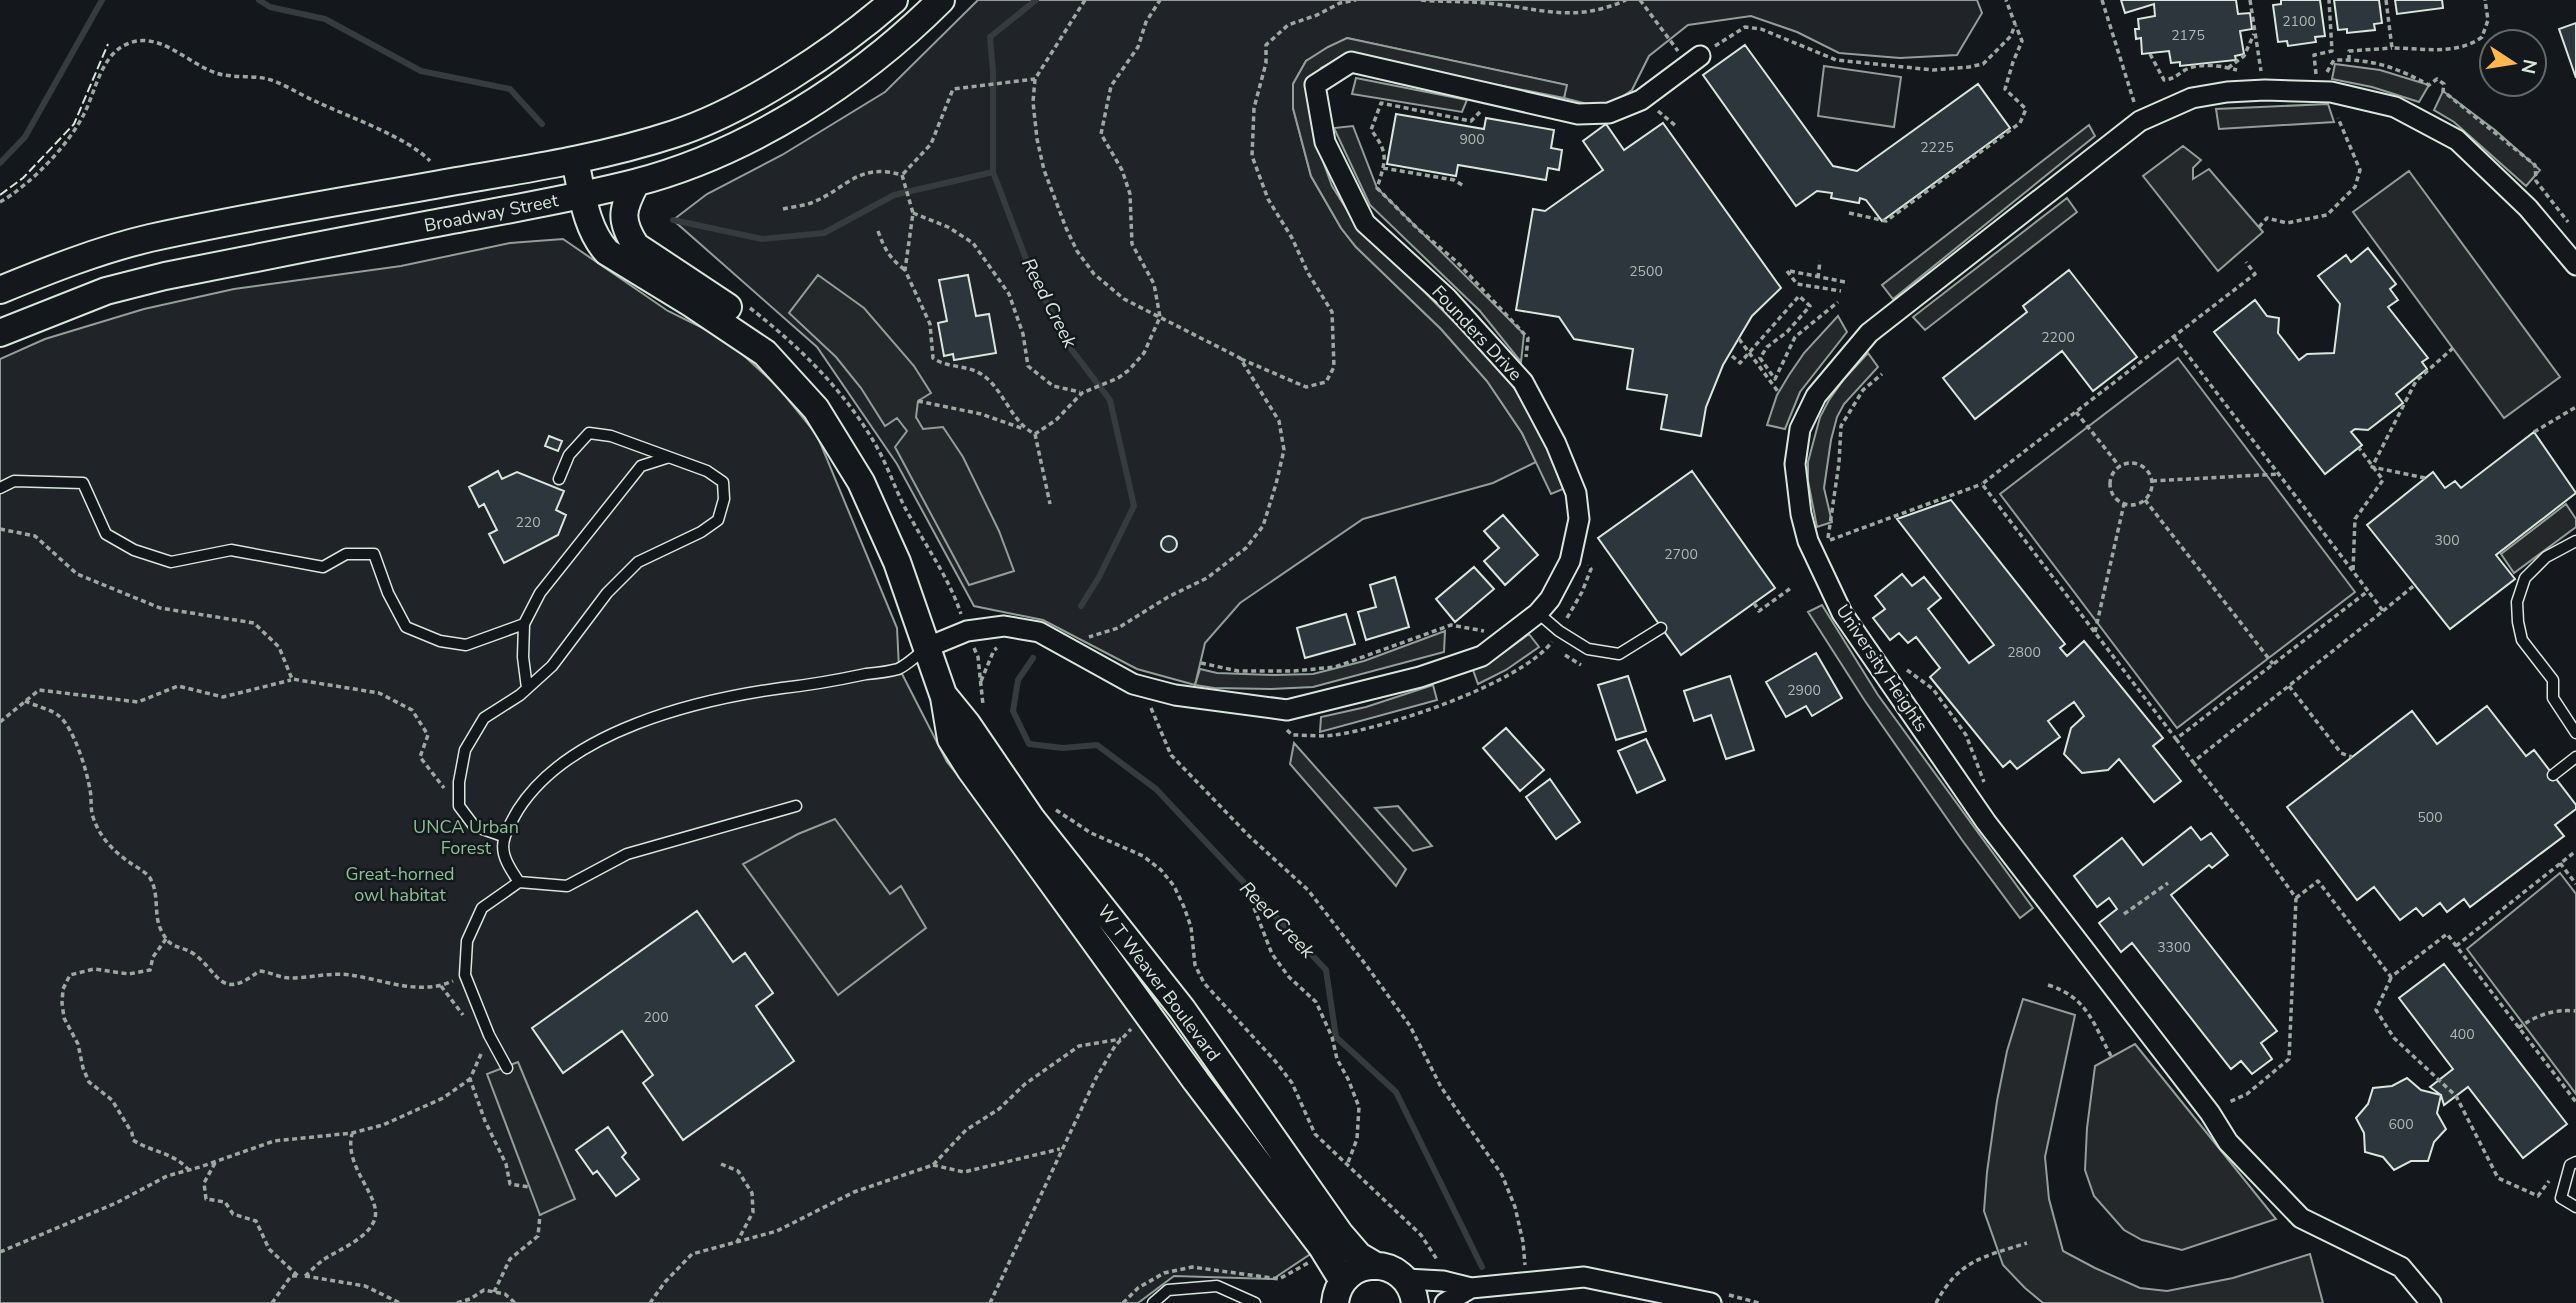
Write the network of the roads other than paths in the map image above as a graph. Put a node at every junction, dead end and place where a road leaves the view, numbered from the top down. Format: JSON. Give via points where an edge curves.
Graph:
{"nodes":[{"id":1,"x":894,"y":0,"type":"edge"},
{"id":2,"x":941,"y":0,"type":"edge"},
{"id":3,"x":1694,"y":60,"type":"road end"},
{"id":4,"x":575,"y":161,"type":"junction"},
{"id":5,"x":636,"y":183,"type":"junction"},
{"id":6,"x":583,"y":195,"type":"junction"},
{"id":7,"x":2576,"y":265,"type":"edge"},
{"id":8,"x":0,"y":290,"type":"edge"},
{"id":9,"x":0,"y":333,"type":"edge"},
{"id":10,"x":765,"y":353,"type":"junction"},
{"id":11,"x":666,"y":457,"type":"junction"},
{"id":12,"x":559,"y":479,"type":"dead end"},
{"id":13,"x":0,"y":488,"type":"edge"},
{"id":14,"x":2576,"y":541,"type":"edge"},
{"id":15,"x":1533,"y":617,"type":"junction"},
{"id":16,"x":524,"y":624,"type":"junction"},
{"id":17,"x":1661,"y":628,"type":"dead end"},
{"id":18,"x":928,"y":647,"type":"junction"},
{"id":19,"x":527,"y":688,"type":"junction"},
{"id":20,"x":944,"y":697,"type":"junction"},
{"id":21,"x":2576,"y":733,"type":"edge"},
{"id":22,"x":2576,"y":757,"type":"edge"},
{"id":23,"x":2553,"y":775,"type":"dead end"},
{"id":24,"x":796,"y":806,"type":"dead end"},
{"id":25,"x":503,"y":836,"type":"junction"},
{"id":26,"x":519,"y":882,"type":"junction"},
{"id":27,"x":507,"y":1068,"type":"dead end"},
{"id":28,"x":2576,"y":1162,"type":"edge"},
{"id":29,"x":2576,"y":1207,"type":"edge"},
{"id":30,"x":1376,"y":1265,"type":"junction"},
{"id":31,"x":1471,"y":1288,"type":"junction"},
{"id":32,"x":1410,"y":1291,"type":"edge"},
{"id":33,"x":1339,"y":1292,"type":"edge"},
{"id":34,"x":1153,"y":1303,"type":"edge"},
{"id":35,"x":1255,"y":1303,"type":"edge"},
{"id":36,"x":1445,"y":1303,"type":"edge"},
{"id":37,"x":1712,"y":1303,"type":"edge"},
{"id":38,"x":2431,"y":1303,"type":"edge"}],
"edges":[{"from":1,"to":4,"type":"main road","name":"Broadway Street","via":[[838,44],[729,111],[675,134]]},
{"from":2,"to":5,"type":"main road","name":"Broadway Street","via":[[884,52],[796,112],[719,151]]},
{"from":3,"to":15,"type":"street","name":"Founders Drive","via":[[1641,100],[1609,113],[1577,114],[1350,62],[1315,85],[1325,142],[1365,223],[1447,298],[1523,382],[1556,444],[1576,493],[1579,519],[1570,561],[1550,599]]},
{"from":4,"to":6,"type":"main road","name":"W T Weaver Boulevard"},
{"from":4,"to":8,"type":"main road","name":"Broadway Street","via":[[148,239]]},
{"from":5,"to":6,"type":"main road","name":"Broadway Street"},
{"from":5,"to":10,"type":"main road","name":"W T Weaver Boulevard","via":[[622,214],[636,246],[732,310]]},
{"from":6,"to":9,"type":"main road","name":"Broadway Street","via":[[165,276],[106,291]]},
{"from":6,"to":10,"type":"main road","name":"W T Weaver Boulevard","via":[[597,241],[607,252]]},
{"from":7,"to":38,"type":"street","name":"University Heights","via":[[2528,208],[2457,140],[2395,107],[2331,92],[2265,90],[2192,98],[2140,121],[1864,338],[1816,396],[1800,429],[1795,464],[1808,541],[1842,613],[1986,822],[2228,1142],[2301,1218],[2401,1267]]},
{"from":10,"to":18,"type":"main road","name":"W T Weaver Boulevard","via":[[816,410],[861,482]]},
{"from":11,"to":12,"type":"lane","via":[[611,436],[589,433],[569,455]]},
{"from":11,"to":16,"type":"lane","via":[[641,466],[540,593]]},
{"from":11,"to":19,"type":"lane","via":[[707,471],[723,482],[718,520],[638,562],[607,593],[552,666]]},
{"from":13,"to":16,"type":"lane","via":[[14,481],[83,483],[106,534],[134,550],[171,562],[231,550],[323,567],[346,554],[374,554],[405,628],[440,641],[466,645]]},
{"from":14,"to":21,"type":"lane","via":[[2546,557],[2525,578],[2517,602],[2522,639],[2553,680],[2553,698]]},
{"from":15,"to":17,"type":"lane","via":[[1588,649],[1619,654]]},
{"from":15,"to":18,"type":"street","name":"Founders Drive","via":[[1482,656],[1420,677],[1287,710],[1175,695],[1133,684],[1039,632],[1004,626],[967,631]]},
{"from":16,"to":19,"type":"lane"},
{"from":18,"to":20,"type":"main road","name":"W T Weaver Boulevard"},
{"from":18,"to":25,"type":"lane","via":[[900,668],[735,695],[634,725],[550,771]]},
{"from":19,"to":25,"type":"lane","via":[[484,718],[465,750],[459,782],[459,806],[474,826]]},
{"from":20,"to":30,"type":"main road","name":"W T Weaver Boulevard","via":[[1031,818],[1182,1009],[1340,1234],[1359,1256]]},
{"from":20,"to":33,"type":"main road","name":"W T Weaver Boulevard","via":[[951,740],[970,769],[1322,1247]]},
{"from":22,"to":23,"type":"lane"},
{"from":24,"to":26,"type":"lane","via":[[627,854],[567,886]]},
{"from":25,"to":26,"type":"lane","via":[[504,861]]},
{"from":26,"to":27,"type":"lane","via":[[482,908],[467,941],[465,975]]},
{"from":28,"to":29,"type":"lane","via":[[2570,1165],[2561,1198]]},
{"from":30,"to":32,"type":"main road","name":"W T Weaver Boulevard","via":[[1395,1271]]},
{"from":30,"to":33,"type":"main road","via":[[1355,1271]]},
{"from":31,"to":32,"type":"street","via":[[1443,1281]]},
{"from":31,"to":36,"type":"street"},
{"from":31,"to":37,"type":"street","via":[[1584,1276]]},
{"from":34,"to":35,"type":"lane","via":[[1168,1290],[1217,1286]]}]}
